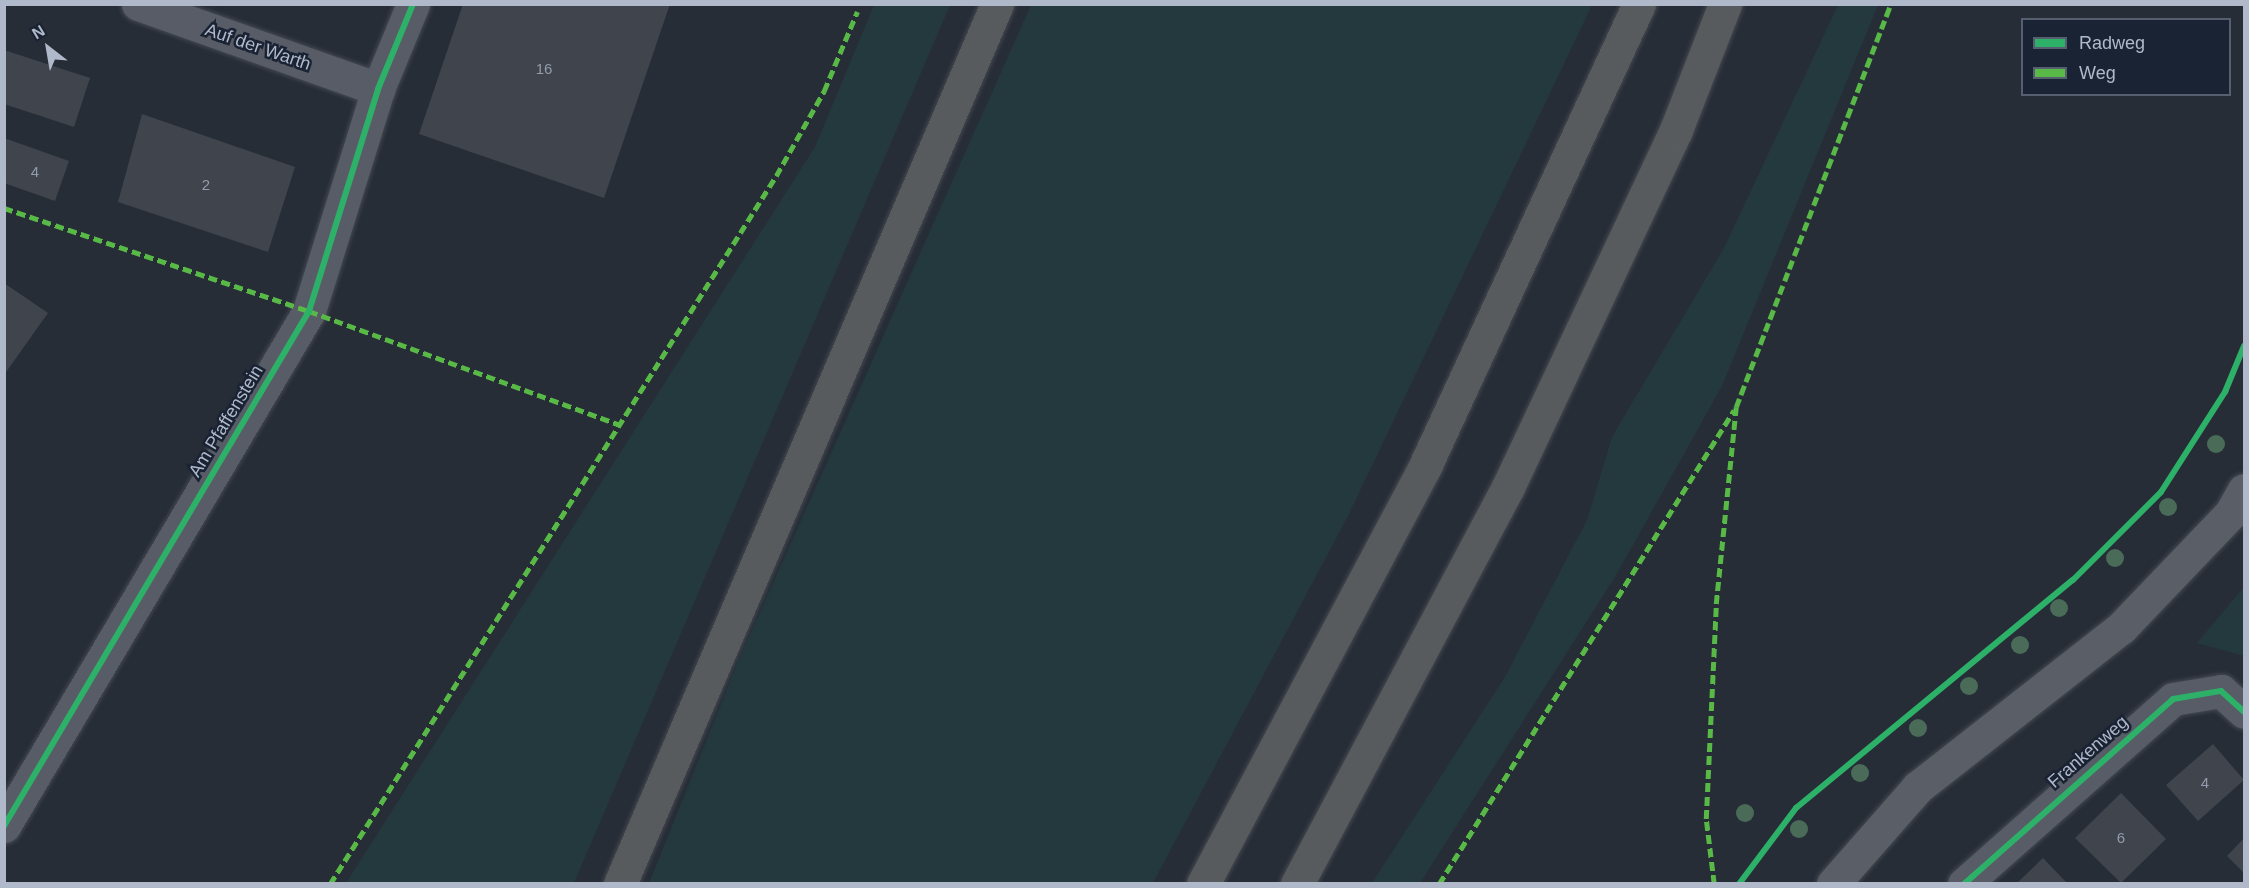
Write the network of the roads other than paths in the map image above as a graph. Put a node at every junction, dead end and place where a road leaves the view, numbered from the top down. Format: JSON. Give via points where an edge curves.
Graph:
{"nodes":[{"id":1,"x":138,"y":4,"type":"edge"},
{"id":2,"x":413,"y":4,"type":"edge"},
{"id":3,"x":997,"y":4,"type":"edge"},
{"id":4,"x":1639,"y":4,"type":"edge"},
{"id":5,"x":1725,"y":4,"type":"edge"},
{"id":6,"x":378,"y":89,"type":"junction"},
{"id":7,"x":2244,"y":490,"type":"edge"},
{"id":8,"x":2244,"y":712,"type":"edge"},
{"id":9,"x":4,"y":826,"type":"edge"},
{"id":10,"x":626,"y":876,"type":"edge"},
{"id":11,"x":1203,"y":884,"type":"edge"},
{"id":12,"x":1297,"y":884,"type":"edge"},
{"id":13,"x":1833,"y":884,"type":"edge"},
{"id":14,"x":1964,"y":884,"type":"edge"}],
"edges":[{"from":1,"to":6,"type":"street","name":"Auf der Warth"},
{"from":2,"to":6,"type":"street","name":"Am Pfaffenstein"},
{"from":3,"to":10,"type":"highway"},
{"from":4,"to":11,"type":"highway","via":[[1426,464]]},
{"from":5,"to":12,"type":"highway","via":[[1676,130],[1508,487]]},
{"from":6,"to":9,"type":"street","name":"Am Pfaffenstein","via":[[309,310]]},
{"from":7,"to":13,"type":"main road","via":[[2231,513],[2121,628],[1918,787]]},
{"from":8,"to":14,"type":"street","name":"Frankenweg","via":[[2221,691],[2173,699]]}]}
